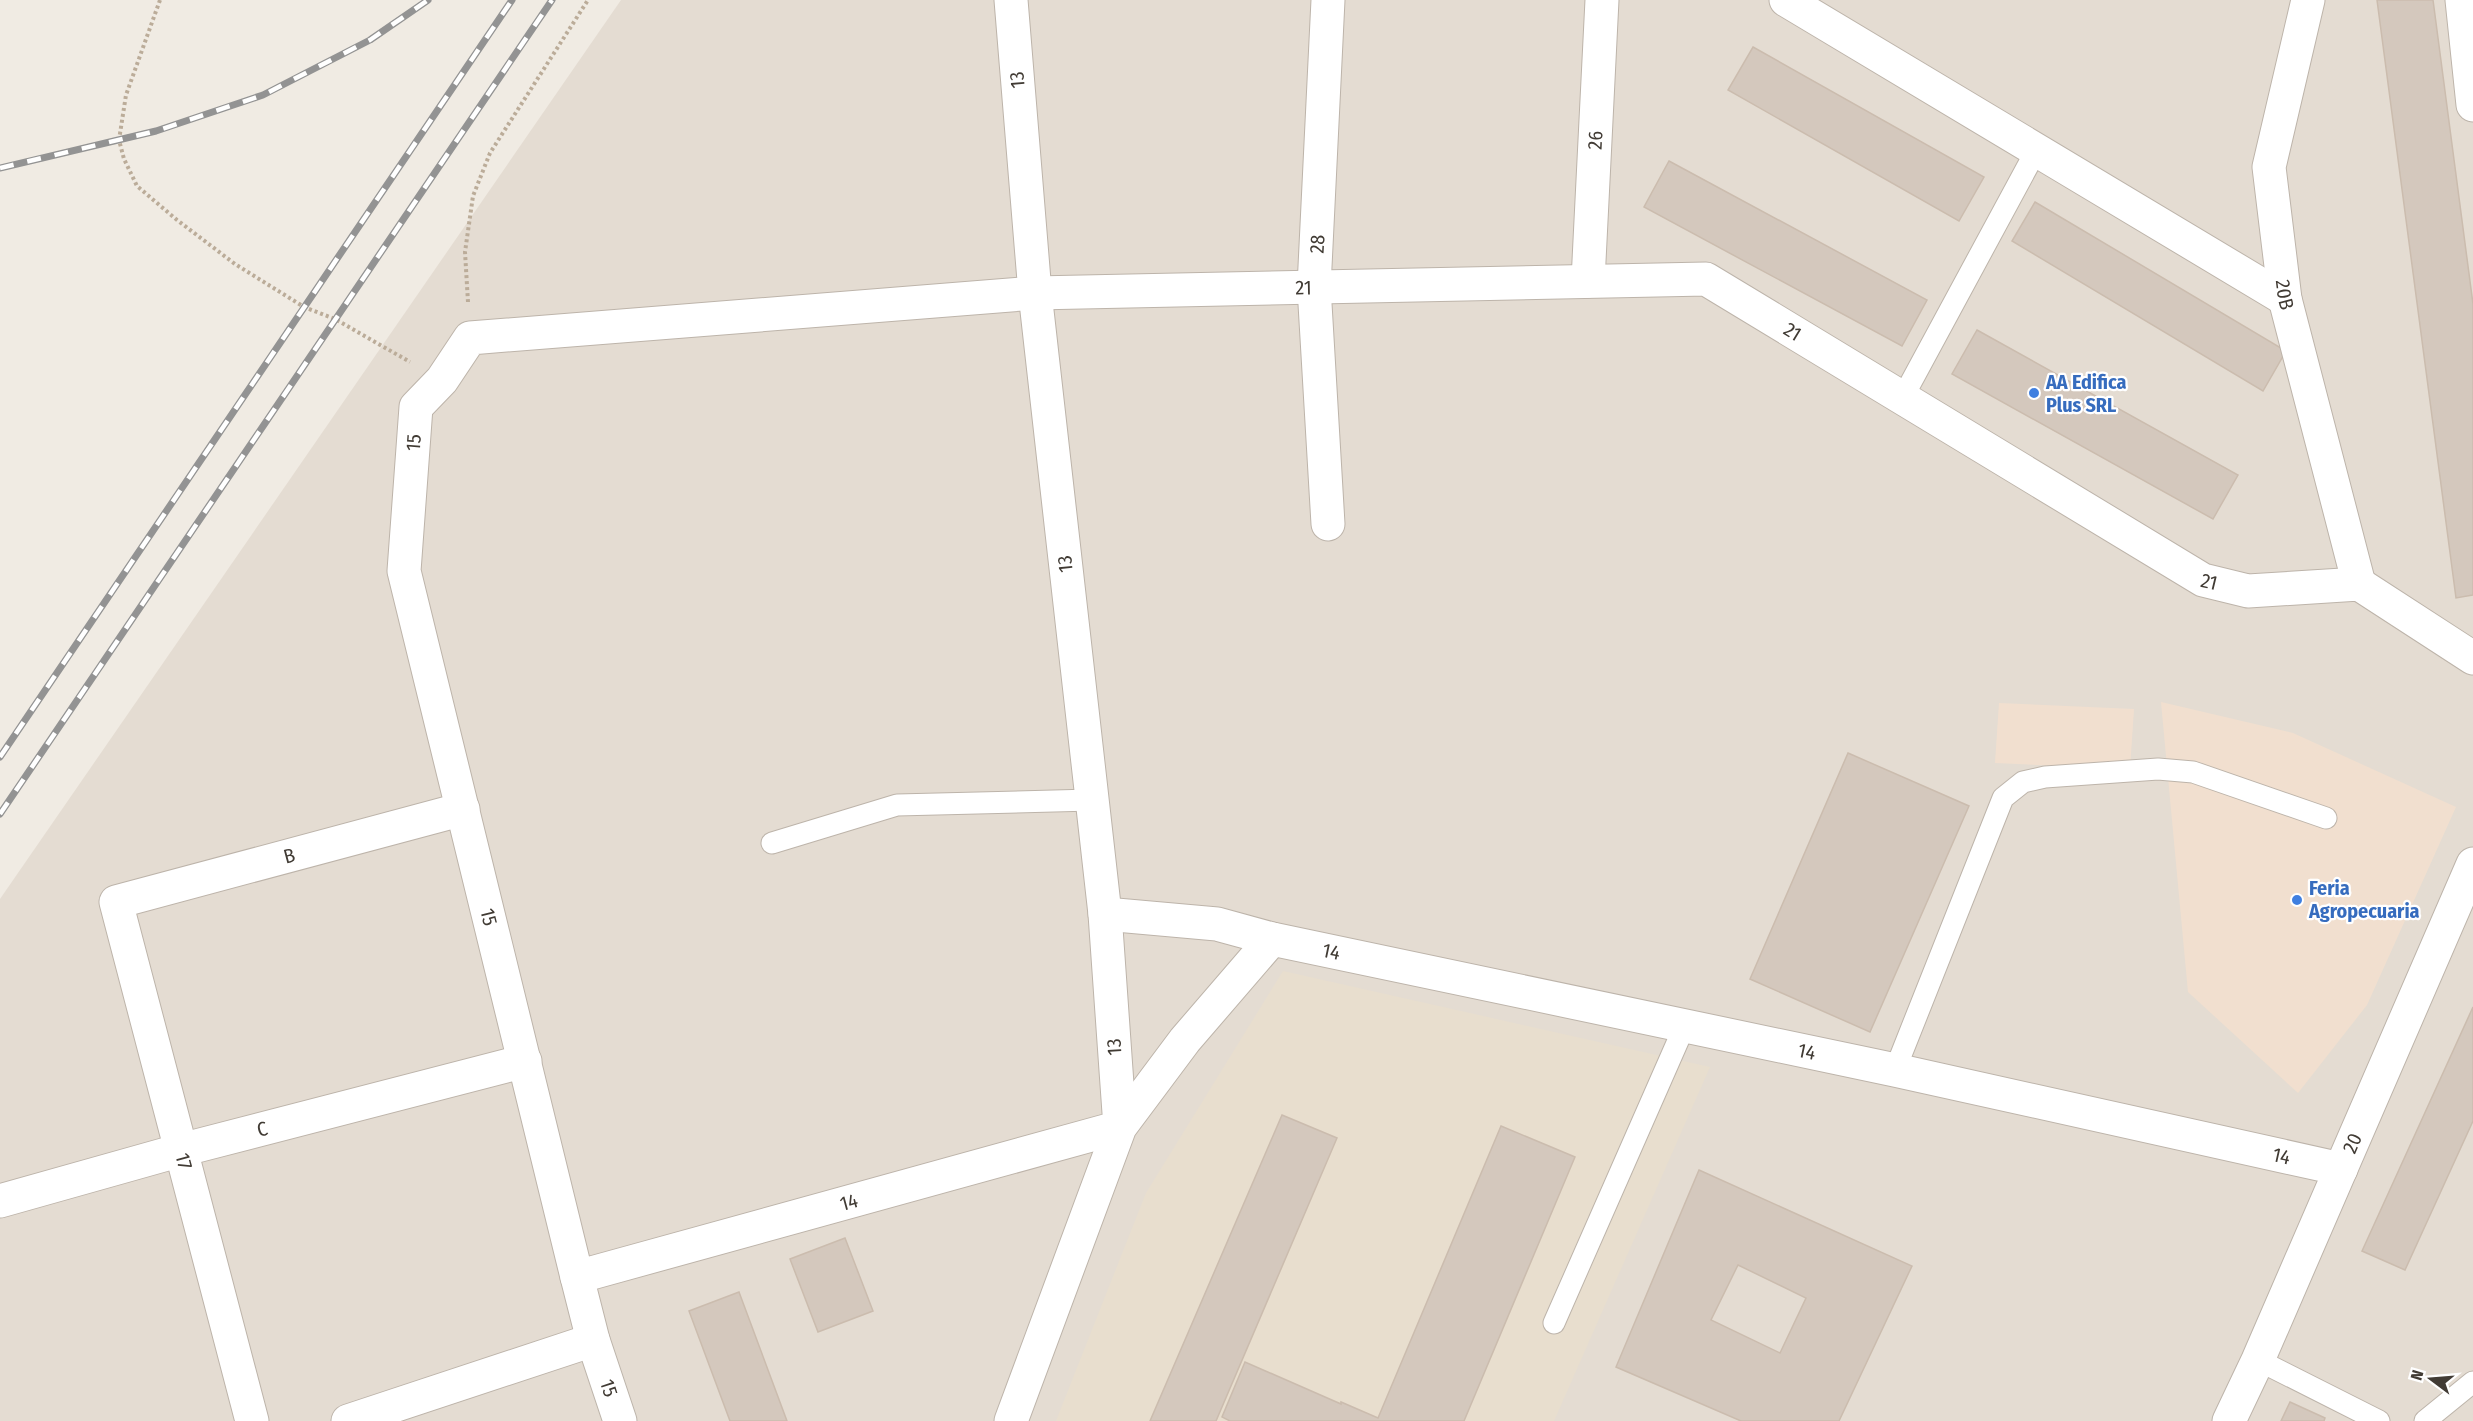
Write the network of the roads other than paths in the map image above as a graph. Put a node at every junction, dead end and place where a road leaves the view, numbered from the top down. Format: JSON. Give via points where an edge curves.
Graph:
{"nodes":[{"id":1,"x":1011,"y":0,"type":"edge"},
{"id":2,"x":1328,"y":0,"type":"edge"},
{"id":3,"x":1602,"y":0,"type":"edge"},
{"id":4,"x":1786,"y":0,"type":"edge"},
{"id":5,"x":2308,"y":0,"type":"edge"},
{"id":6,"x":2462,"y":0,"type":"edge"},
{"id":7,"x":2473,"y":105,"type":"edge"},
{"id":8,"x":2037,"y":149,"type":"junction"},
{"id":9,"x":1588,"y":281,"type":"junction"},
{"id":10,"x":1314,"y":287,"type":"junction"},
{"id":11,"x":1035,"y":292,"type":"junction"},
{"id":12,"x":2285,"y":299,"type":"junction"},
{"id":13,"x":1903,"y":397,"type":"junction"},
{"id":14,"x":416,"y":407,"type":"joint"},
{"id":15,"x":1328,"y":524,"type":"dead end"},
{"id":16,"x":2359,"y":584,"type":"junction"},
{"id":17,"x":2473,"y":658,"type":"edge"},
{"id":18,"x":1092,"y":800,"type":"junction"},
{"id":19,"x":463,"y":809,"type":"junction"},
{"id":20,"x":2326,"y":818,"type":"dead end"},
{"id":21,"x":772,"y":843,"type":"dead end"},
{"id":22,"x":2473,"y":864,"type":"edge"},
{"id":23,"x":116,"y":902,"type":"joint"},
{"id":24,"x":1105,"y":914,"type":"junction"},
{"id":25,"x":1272,"y":939,"type":"junction"},
{"id":26,"x":1685,"y":1025,"type":"junction"},
{"id":27,"x":525,"y":1061,"type":"junction"},
{"id":28,"x":1895,"y":1070,"type":"junction"},
{"id":29,"x":1120,"y":1127,"type":"junction"},
{"id":30,"x":181,"y":1150,"type":"junction"},
{"id":31,"x":2341,"y":1169,"type":"junction"},
{"id":32,"x":0,"y":1201,"type":"edge"},
{"id":33,"x":577,"y":1276,"type":"junction"},
{"id":34,"x":1554,"y":1323,"type":"dead end"},
{"id":35,"x":593,"y":1340,"type":"junction"},
{"id":36,"x":2258,"y":1360,"type":"junction"},
{"id":37,"x":2473,"y":1382,"type":"edge"},
{"id":38,"x":252,"y":1421,"type":"edge"},
{"id":39,"x":348,"y":1421,"type":"edge"},
{"id":40,"x":620,"y":1421,"type":"edge"},
{"id":41,"x":1011,"y":1421,"type":"edge"},
{"id":42,"x":2229,"y":1421,"type":"edge"},
{"id":43,"x":2379,"y":1421,"type":"edge"},
{"id":44,"x":2425,"y":1421,"type":"edge"}],
"edges":[{"from":1,"to":11,"type":"street","name":"13"},
{"from":2,"to":10,"type":"street","name":"28"},
{"from":3,"to":9,"type":"street","name":"26"},
{"from":4,"to":8,"type":"street"},
{"from":5,"to":12,"type":"street","name":"20B","via":[[2269,167]]},
{"from":6,"to":7,"type":"street"},
{"from":8,"to":12,"type":"street"},
{"from":8,"to":13,"type":"lane"},
{"from":9,"to":10,"type":"street","name":"21"},
{"from":9,"to":13,"type":"street","name":"21","via":[[1706,279]]},
{"from":10,"to":11,"type":"street","name":"21"},
{"from":10,"to":15,"type":"street","name":"28"},
{"from":11,"to":14,"type":"street","name":"21","via":[[470,338],[442,380]]},
{"from":11,"to":18,"type":"street","name":"13"},
{"from":12,"to":16,"type":"street","name":"20B"},
{"from":13,"to":16,"type":"street","name":"21","via":[[2203,580],[2248,591]]},
{"from":14,"to":19,"type":"street","name":"15","via":[[404,571]]},
{"from":16,"to":17,"type":"street"},
{"from":18,"to":21,"type":"lane","via":[[897,805]]},
{"from":18,"to":24,"type":"street","name":"13"},
{"from":19,"to":23,"type":"street","name":"B"},
{"from":19,"to":27,"type":"street","name":"15"},
{"from":20,"to":28,"type":"lane","via":[[2193,772],[2158,769],[2023,782],[2002,798]]},
{"from":22,"to":31,"type":"street","name":"20"},
{"from":23,"to":30,"type":"street","name":"17"},
{"from":24,"to":25,"type":"street","name":"14","via":[[1217,924]]},
{"from":24,"to":29,"type":"street","name":"13"},
{"from":25,"to":26,"type":"street","name":"14"},
{"from":25,"to":29,"type":"street","name":"13","via":[[1185,1040]]},
{"from":26,"to":28,"type":"street","name":"14"},
{"from":26,"to":34,"type":"lane"},
{"from":27,"to":30,"type":"street","name":"C"},
{"from":27,"to":33,"type":"street","name":"15"},
{"from":28,"to":31,"type":"street","name":"14"},
{"from":29,"to":33,"type":"street","name":"14"},
{"from":29,"to":41,"type":"street","name":"13"},
{"from":30,"to":32,"type":"street","name":"C"},
{"from":30,"to":38,"type":"street","name":"17"},
{"from":31,"to":36,"type":"street","name":"20"},
{"from":33,"to":35,"type":"street","name":"15"},
{"from":35,"to":39,"type":"street"},
{"from":35,"to":40,"type":"street","name":"15"},
{"from":36,"to":42,"type":"street","name":"20"},
{"from":36,"to":43,"type":"lane"},
{"from":37,"to":44,"type":"lane"}]}
